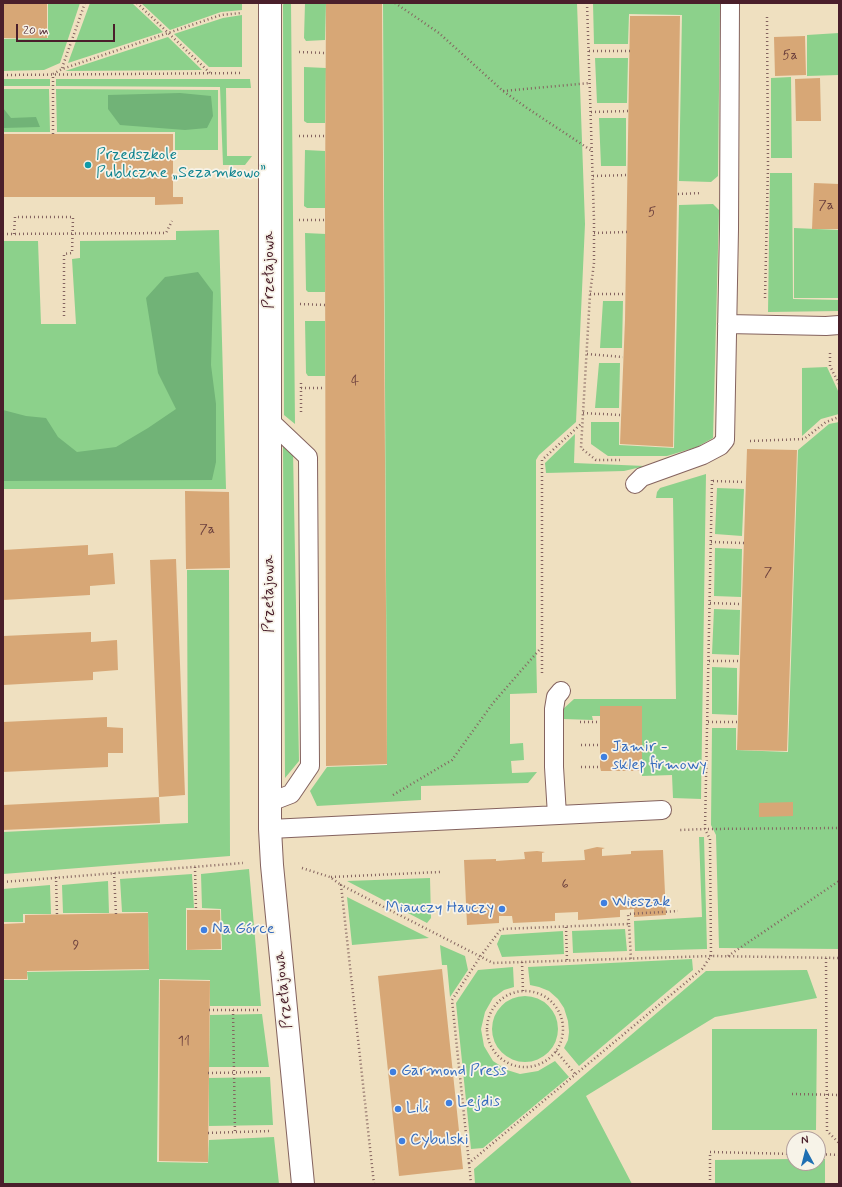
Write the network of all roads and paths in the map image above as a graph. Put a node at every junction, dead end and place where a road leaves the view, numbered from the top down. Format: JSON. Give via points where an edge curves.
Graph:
{"nodes":[{"id":1,"x":85,"y":3,"type":"edge"},
{"id":2,"x":137,"y":3,"type":"edge"},
{"id":3,"x":270,"y":3,"type":"edge"},
{"id":4,"x":395,"y":3,"type":"edge"},
{"id":5,"x":587,"y":3,"type":"edge"},
{"id":6,"x":730,"y":3,"type":"edge"},
{"id":7,"x":248,"y":12,"type":"dead end"},
{"id":8,"x":767,"y":17,"type":"dead end"},
{"id":9,"x":169,"y":33,"type":"junction"},
{"id":10,"x":589,"y":51,"type":"junction"},
{"id":11,"x":630,"y":51,"type":"dead end"},
{"id":12,"x":298,"y":52,"type":"dead end"},
{"id":13,"x":326,"y":53,"type":"dead end"},
{"id":14,"x":62,"y":69,"type":"junction"},
{"id":15,"x":210,"y":73,"type":"junction"},
{"id":16,"x":246,"y":73,"type":"dead end"},
{"id":17,"x":53,"y":74,"type":"junction"},
{"id":18,"x":3,"y":75,"type":"edge"},
{"id":19,"x":590,"y":82,"type":"junction"},
{"id":20,"x":503,"y":91,"type":"junction"},
{"id":21,"x":629,"y":111,"type":"dead end"},
{"id":22,"x":591,"y":112,"type":"junction"},
{"id":23,"x":53,"y":134,"type":"dead end"},
{"id":24,"x":299,"y":136,"type":"dead end"},
{"id":25,"x":325,"y":136,"type":"dead end"},
{"id":26,"x":592,"y":151,"type":"junction"},
{"id":27,"x":628,"y":175,"type":"dead end"},
{"id":28,"x":593,"y":176,"type":"junction"},
{"id":29,"x":299,"y":220,"type":"dead end"},
{"id":30,"x":325,"y":220,"type":"dead end"},
{"id":31,"x":172,"y":221,"type":"dead end"},
{"id":32,"x":626,"y":232,"type":"dead end"},
{"id":33,"x":594,"y":233,"type":"junction"},
{"id":34,"x":3,"y":234,"type":"edge"},
{"id":35,"x":14,"y":234,"type":"junction"},
{"id":36,"x":73,"y":234,"type":"junction"},
{"id":37,"x":590,"y":294,"type":"junction"},
{"id":38,"x":625,"y":294,"type":"dead end"},
{"id":39,"x":300,"y":304,"type":"dead end"},
{"id":40,"x":325,"y":305,"type":"dead end"},
{"id":41,"x":64,"y":316,"type":"dead end"},
{"id":42,"x":727,"y":324,"type":"junction"},
{"id":43,"x":764,"y":325,"type":"junction"},
{"id":44,"x":839,"y":325,"type":"edge"},
{"id":45,"x":587,"y":354,"type":"junction"},
{"id":46,"x":623,"y":357,"type":"dead end"},
{"id":47,"x":830,"y":366,"type":"dead end"},
{"id":48,"x":839,"y":384,"type":"edge"},
{"id":49,"x":301,"y":388,"type":"dead end"},
{"id":50,"x":325,"y":388,"type":"dead end"},
{"id":51,"x":583,"y":413,"type":"junction"},
{"id":52,"x":621,"y":416,"type":"dead end"},
{"id":53,"x":839,"y":417,"type":"edge"},
{"id":54,"x":270,"y":421,"type":"junction"},
{"id":55,"x":582,"y":422,"type":"junction"},
{"id":56,"x":744,"y":442,"type":"dead end"},
{"id":57,"x":714,"y":449,"type":"junction"},
{"id":58,"x":666,"y":468,"type":"junction"},
{"id":59,"x":712,"y":481,"type":"junction"},
{"id":60,"x":745,"y":482,"type":"dead end"},
{"id":61,"x":635,"y":484,"type":"dead end"},
{"id":62,"x":711,"y":542,"type":"junction"},
{"id":63,"x":744,"y":543,"type":"dead end"},
{"id":64,"x":710,"y":603,"type":"junction"},
{"id":65,"x":741,"y":604,"type":"dead end"},
{"id":66,"x":541,"y":649,"type":"junction"},
{"id":67,"x":709,"y":661,"type":"junction"},
{"id":68,"x":740,"y":661,"type":"dead end"},
{"id":69,"x":561,"y":690,"type":"dead end"},
{"id":70,"x":554,"y":709,"type":"junction"},
{"id":71,"x":708,"y":722,"type":"junction"},
{"id":72,"x":738,"y":722,"type":"dead end"},
{"id":73,"x":392,"y":796,"type":"dead end"},
{"id":74,"x":270,"y":802,"type":"junction"},
{"id":75,"x":662,"y":810,"type":"dead end"},
{"id":76,"x":556,"y":815,"type":"junction"},
{"id":77,"x":839,"y":828,"type":"edge"},
{"id":78,"x":270,"y":829,"type":"junction"},
{"id":79,"x":673,"y":830,"type":"dead end"},
{"id":80,"x":705,"y":830,"type":"junction"},
{"id":81,"x":246,"y":863,"type":"dead end"},
{"id":82,"x":272,"y":865,"type":"junction"},
{"id":83,"x":195,"y":866,"type":"junction"},
{"id":84,"x":440,"y":872,"type":"dead end"},
{"id":85,"x":114,"y":873,"type":"junction"},
{"id":86,"x":56,"y":877,"type":"junction"},
{"id":87,"x":330,"y":877,"type":"junction"},
{"id":88,"x":839,"y":881,"type":"edge"},
{"id":89,"x":3,"y":882,"type":"edge"},
{"id":90,"x":341,"y":885,"type":"junction"},
{"id":91,"x":196,"y":910,"type":"dead end"},
{"id":92,"x":678,"y":911,"type":"dead end"},
{"id":93,"x":116,"y":914,"type":"dead end"},
{"id":94,"x":58,"y":915,"type":"dead end"},
{"id":95,"x":629,"y":924,"type":"junction"},
{"id":96,"x":566,"y":927,"type":"junction"},
{"id":97,"x":711,"y":956,"type":"junction"},
{"id":98,"x":728,"y":956,"type":"junction"},
{"id":99,"x":480,"y":957,"type":"junction"},
{"id":100,"x":826,"y":957,"type":"junction"},
{"id":101,"x":631,"y":958,"type":"junction"},
{"id":102,"x":839,"y":958,"type":"edge"},
{"id":103,"x":568,"y":961,"type":"junction"},
{"id":104,"x":522,"y":962,"type":"junction"},
{"id":105,"x":523,"y":991,"type":"junction"},
{"id":106,"x":209,"y":1010,"type":"dead end"},
{"id":107,"x":233,"y":1010,"type":"junction"},
{"id":108,"x":260,"y":1010,"type":"dead end"},
{"id":109,"x":556,"y":1051,"type":"junction"},
{"id":110,"x":234,"y":1072,"type":"junction"},
{"id":111,"x":265,"y":1072,"type":"dead end"},
{"id":112,"x":208,"y":1073,"type":"dead end"},
{"id":113,"x":576,"y":1075,"type":"junction"},
{"id":114,"x":792,"y":1094,"type":"dead end"},
{"id":115,"x":827,"y":1094,"type":"junction"},
{"id":116,"x":839,"y":1095,"type":"edge"},
{"id":117,"x":271,"y":1131,"type":"dead end"},
{"id":118,"x":236,"y":1132,"type":"junction"},
{"id":119,"x":208,"y":1133,"type":"dead end"},
{"id":120,"x":839,"y":1143,"type":"edge"},
{"id":121,"x":786,"y":1154,"type":"edge"},
{"id":122,"x":826,"y":1154,"type":"edge"},
{"id":123,"x":839,"y":1155,"type":"edge"},
{"id":124,"x":470,"y":1164,"type":"junction"},
{"id":125,"x":303,"y":1184,"type":"edge"},
{"id":126,"x":374,"y":1184,"type":"edge"},
{"id":127,"x":471,"y":1184,"type":"edge"},
{"id":128,"x":710,"y":1184,"type":"edge"}],
"edges":[{"from":1,"to":14,"type":"path"},
{"from":2,"to":9,"type":"path"},
{"from":3,"to":54,"type":"street","name":"Przełajowa"},
{"from":4,"to":20,"type":"path","via":[[439,32]]},
{"from":5,"to":10,"type":"path"},
{"from":6,"to":42,"type":"lane"},
{"from":7,"to":9,"type":"path","via":[[221,15]]},
{"from":8,"to":43,"type":"path","via":[[768,166]]},
{"from":9,"to":14,"type":"path"},
{"from":9,"to":15,"type":"path"},
{"from":10,"to":11,"type":"path"},
{"from":10,"to":19,"type":"path"},
{"from":12,"to":13,"type":"path"},
{"from":14,"to":17,"type":"path"},
{"from":15,"to":16,"type":"path"},
{"from":15,"to":17,"type":"path"},
{"from":17,"to":18,"type":"path"},
{"from":17,"to":23,"type":"path"},
{"from":19,"to":20,"type":"path"},
{"from":19,"to":22,"type":"path"},
{"from":20,"to":26,"type":"path"},
{"from":21,"to":22,"type":"path"},
{"from":22,"to":26,"type":"path"},
{"from":24,"to":25,"type":"path"},
{"from":26,"to":28,"type":"path"},
{"from":27,"to":28,"type":"path"},
{"from":28,"to":33,"type":"path"},
{"from":29,"to":30,"type":"path"},
{"from":31,"to":36,"type":"path","via":[[166,233]]},
{"from":32,"to":33,"type":"path"},
{"from":33,"to":37,"type":"path"},
{"from":34,"to":35,"type":"path"},
{"from":35,"to":36,"type":"path"},
{"from":35,"to":36,"type":"path","via":[[15,217],[73,217]]},
{"from":36,"to":41,"type":"path","via":[[72,253],[64,254]]},
{"from":37,"to":38,"type":"path"},
{"from":37,"to":45,"type":"path"},
{"from":39,"to":40,"type":"path"},
{"from":42,"to":43,"type":"lane"},
{"from":42,"to":57,"type":"lane","via":[[725,440]]},
{"from":43,"to":44,"type":"lane"},
{"from":45,"to":46,"type":"path"},
{"from":45,"to":51,"type":"path"},
{"from":47,"to":48,"type":"path"},
{"from":49,"to":50,"type":"path"},
{"from":51,"to":52,"type":"path"},
{"from":51,"to":55,"type":"path"},
{"from":53,"to":56,"type":"path","via":[[826,422],[804,439]]},
{"from":54,"to":74,"type":"street","name":"Przełajowa"},
{"from":54,"to":74,"type":"lane","via":[[308,457],[310,766],[291,794]]},
{"from":55,"to":58,"type":"path","via":[[581,448],[596,460],[657,461]]},
{"from":55,"to":66,"type":"path","via":[[542,460]]},
{"from":57,"to":58,"type":"lane"},
{"from":57,"to":59,"type":"path"},
{"from":58,"to":61,"type":"lane","via":[[642,476]]},
{"from":59,"to":60,"type":"path"},
{"from":59,"to":62,"type":"path"},
{"from":62,"to":63,"type":"path"},
{"from":62,"to":64,"type":"path"},
{"from":64,"to":65,"type":"path"},
{"from":64,"to":67,"type":"path"},
{"from":66,"to":70,"type":"path","via":[[542,694]]},
{"from":66,"to":73,"type":"path","via":[[493,703],[452,760]]},
{"from":67,"to":68,"type":"path"},
{"from":67,"to":71,"type":"path"},
{"from":69,"to":70,"type":"lane","via":[[556,697]]},
{"from":70,"to":76,"type":"lane"},
{"from":71,"to":72,"type":"path"},
{"from":71,"to":80,"type":"path"},
{"from":74,"to":78,"type":"street","name":"Przełajowa"},
{"from":75,"to":76,"type":"lane"},
{"from":76,"to":78,"type":"lane"},
{"from":77,"to":80,"type":"path"},
{"from":78,"to":82,"type":"street","name":"Przełajowa"},
{"from":79,"to":80,"type":"path"},
{"from":80,"to":97,"type":"path","via":[[710,840]]},
{"from":81,"to":83,"type":"path"},
{"from":82,"to":87,"type":"path","via":[[302,868]]},
{"from":82,"to":125,"type":"street","name":"Przełajowa"},
{"from":83,"to":85,"type":"path"},
{"from":83,"to":91,"type":"path"},
{"from":84,"to":87,"type":"path"},
{"from":85,"to":86,"type":"path"},
{"from":85,"to":93,"type":"path"},
{"from":86,"to":89,"type":"path"},
{"from":86,"to":94,"type":"path"},
{"from":87,"to":90,"type":"path"},
{"from":88,"to":98,"type":"path"},
{"from":90,"to":99,"type":"path"},
{"from":90,"to":126,"type":"path"},
{"from":92,"to":95,"type":"path","via":[[628,914]]},
{"from":95,"to":96,"type":"path"},
{"from":95,"to":101,"type":"path"},
{"from":96,"to":99,"type":"path","via":[[501,929]]},
{"from":96,"to":103,"type":"path"},
{"from":97,"to":98,"type":"path"},
{"from":97,"to":101,"type":"path"},
{"from":97,"to":113,"type":"path","via":[[702,969]]},
{"from":98,"to":100,"type":"path"},
{"from":99,"to":104,"type":"path","via":[[493,963]]},
{"from":99,"to":124,"type":"path","via":[[452,1000]]},
{"from":100,"to":102,"type":"path"},
{"from":100,"to":115,"type":"path"},
{"from":101,"to":103,"type":"path"},
{"from":103,"to":104,"type":"path"},
{"from":104,"to":105,"type":"path"},
{"from":105,"to":109,"type":"path","via":[[544,996],[556,1007],[563,1024],[562,1039]]},
{"from":105,"to":109,"type":"path","via":[[501,1000],[489,1017],[488,1040],[494,1051],[506,1062],[527,1067],[544,1062]]},
{"from":106,"to":107,"type":"path"},
{"from":107,"to":108,"type":"path"},
{"from":107,"to":110,"type":"path"},
{"from":109,"to":113,"type":"path"},
{"from":110,"to":111,"type":"path"},
{"from":110,"to":112,"type":"path"},
{"from":110,"to":118,"type":"path"},
{"from":113,"to":124,"type":"path"},
{"from":114,"to":115,"type":"path"},
{"from":115,"to":116,"type":"path"},
{"from":115,"to":120,"type":"path","via":[[828,1131]]},
{"from":117,"to":118,"type":"path"},
{"from":118,"to":119,"type":"path"},
{"from":121,"to":128,"type":"path","via":[[710,1152]]},
{"from":122,"to":123,"type":"path"},
{"from":124,"to":127,"type":"path"}]}
